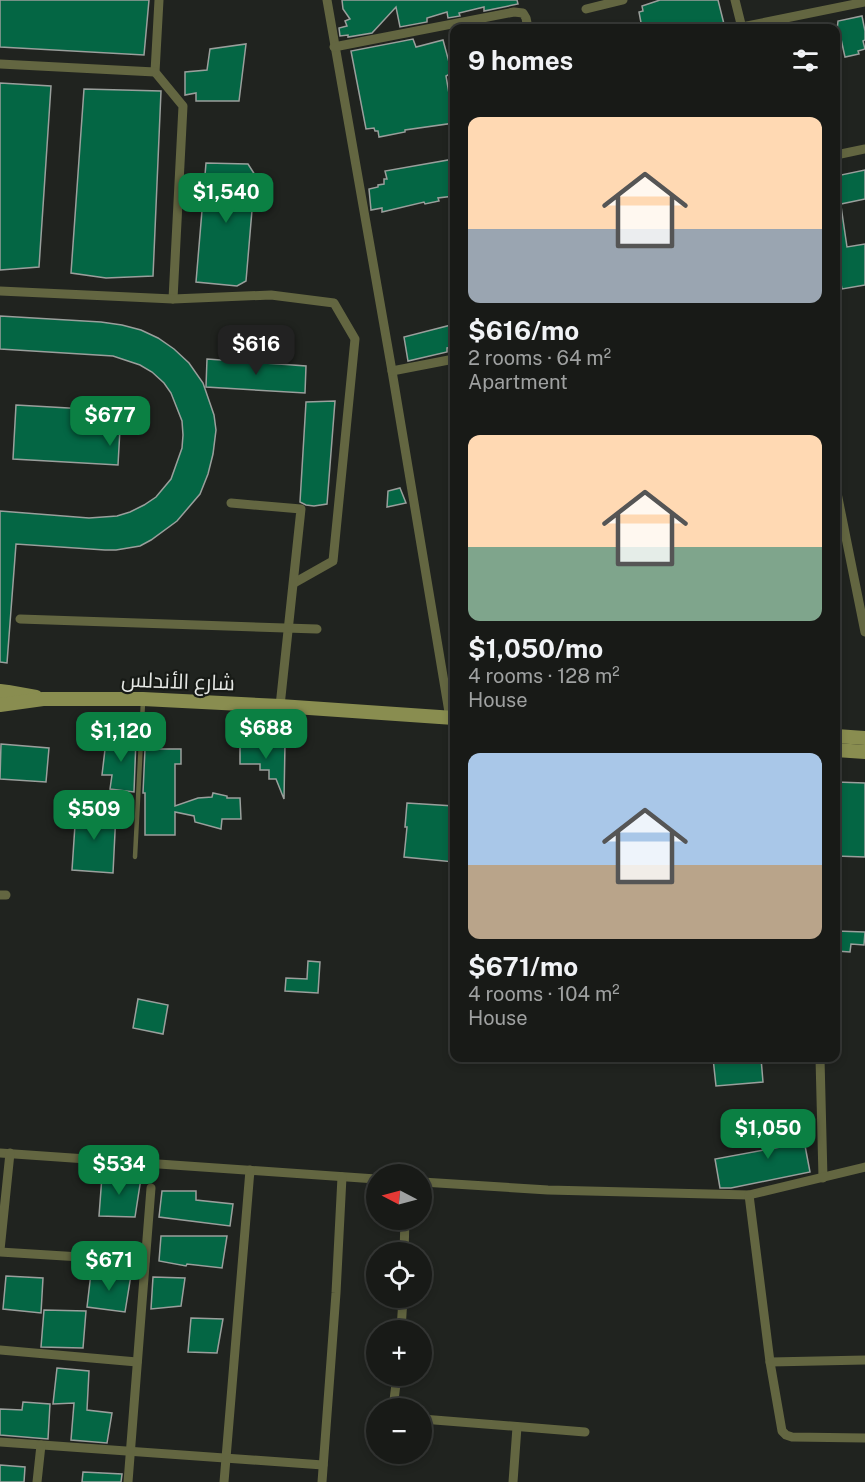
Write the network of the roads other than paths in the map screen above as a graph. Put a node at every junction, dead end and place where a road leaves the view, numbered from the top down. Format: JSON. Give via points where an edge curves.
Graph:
{"nodes":[{"id":1,"x":159,"y":0,"type":"edge"},
{"id":2,"x":327,"y":0,"type":"edge"},
{"id":3,"x":623,"y":0,"type":"edge"},
{"id":4,"x":735,"y":0,"type":"edge"},
{"id":5,"x":865,"y":2,"type":"edge"},
{"id":6,"x":586,"y":9,"type":"dead end"},
{"id":7,"x":450,"y":24,"type":"edge"},
{"id":8,"x":452,"y":24,"type":"edge"},
{"id":9,"x":527,"y":24,"type":"edge"},
{"id":10,"x":741,"y":24,"type":"edge"},
{"id":11,"x":761,"y":24,"type":"edge"},
{"id":12,"x":334,"y":47,"type":"junction"},
{"id":13,"x":0,"y":64,"type":"edge"},
{"id":14,"x":155,"y":72,"type":"junction"},
{"id":15,"x":865,"y":149,"type":"edge"},
{"id":16,"x":840,"y":154,"type":"edge"},
{"id":17,"x":0,"y":291,"type":"edge"},
{"id":18,"x":173,"y":298,"type":"junction"},
{"id":19,"x":450,"y":360,"type":"edge"},
{"id":20,"x":392,"y":371,"type":"junction"},
{"id":21,"x":231,"y":503,"type":"dead end"},
{"id":22,"x":840,"y":508,"type":"edge"},
{"id":23,"x":294,"y":583,"type":"junction"},
{"id":24,"x":20,"y":619,"type":"dead end"},
{"id":25,"x":289,"y":629,"type":"junction"},
{"id":26,"x":317,"y":629,"type":"dead end"},
{"id":27,"x":865,"y":632,"type":"edge"},
{"id":28,"x":0,"y":691,"type":"edge"},
{"id":29,"x":44,"y":699,"type":"junction"},
{"id":30,"x":143,"y":699,"type":"junction"},
{"id":31,"x":0,"y":705,"type":"edge"},
{"id":32,"x":280,"y":706,"type":"junction"},
{"id":33,"x":450,"y":706,"type":"edge"},
{"id":34,"x":450,"y":718,"type":"edge"},
{"id":35,"x":840,"y":736,"type":"edge"},
{"id":36,"x":865,"y":738,"type":"edge"},
{"id":37,"x":840,"y":750,"type":"edge"},
{"id":38,"x":865,"y":752,"type":"edge"},
{"id":39,"x":135,"y":857,"type":"dead end"},
{"id":40,"x":820,"y":1062,"type":"edge"},
{"id":41,"x":5,"y":1153,"type":"edge"},
{"id":42,"x":865,"y":1167,"type":"edge"},
{"id":43,"x":250,"y":1170,"type":"junction"},
{"id":44,"x":342,"y":1176,"type":"junction"},
{"id":45,"x":366,"y":1178,"type":"edge"},
{"id":46,"x":823,"y":1178,"type":"junction"},
{"id":47,"x":432,"y":1183,"type":"edge"},
{"id":48,"x":151,"y":1188,"type":"dead end"},
{"id":49,"x":749,"y":1195,"type":"junction"},
{"id":50,"x":0,"y":1251,"type":"edge"},
{"id":51,"x":145,"y":1261,"type":"junction"},
{"id":52,"x":0,"y":1350,"type":"edge"},
{"id":53,"x":865,"y":1360,"type":"edge"},
{"id":54,"x":137,"y":1362,"type":"junction"},
{"id":55,"x":770,"y":1362,"type":"junction"},
{"id":56,"x":432,"y":1420,"type":"edge"},
{"id":57,"x":517,"y":1427,"type":"junction"},
{"id":58,"x":585,"y":1432,"type":"dead end"},
{"id":59,"x":865,"y":1438,"type":"edge"},
{"id":60,"x":0,"y":1442,"type":"edge"},
{"id":61,"x":41,"y":1445,"type":"junction"},
{"id":62,"x":130,"y":1452,"type":"junction"},
{"id":63,"x":227,"y":1458,"type":"junction"},
{"id":64,"x":323,"y":1465,"type":"junction"},
{"id":65,"x":37,"y":1482,"type":"edge"},
{"id":66,"x":128,"y":1482,"type":"edge"},
{"id":67,"x":224,"y":1482,"type":"edge"},
{"id":68,"x":322,"y":1482,"type":"edge"},
{"id":69,"x":513,"y":1482,"type":"edge"}],
"edges":[{"from":1,"to":14,"type":"street"},
{"from":2,"to":12,"type":"street"},
{"from":3,"to":6,"type":"street"},
{"from":4,"to":10,"type":"street"},
{"from":5,"to":11,"type":"street"},
{"from":7,"to":12,"type":"street"},
{"from":8,"to":9,"type":"street","via":[[514,12],[523,13]]},
{"from":12,"to":20,"type":"street"},
{"from":13,"to":14,"type":"street"},
{"from":14,"to":18,"type":"street","via":[[183,106]]},
{"from":15,"to":16,"type":"street"},
{"from":17,"to":18,"type":"street"},
{"from":18,"to":23,"type":"street","via":[[271,295],[334,303],[355,339],[333,561]]},
{"from":19,"to":20,"type":"street"},
{"from":20,"to":33,"type":"street"},
{"from":21,"to":23,"type":"street","via":[[301,509]]},
{"from":22,"to":27,"type":"street"},
{"from":23,"to":25,"type":"street"},
{"from":24,"to":25,"type":"street"},
{"from":25,"to":26,"type":"street"},
{"from":25,"to":32,"type":"street"},
{"from":28,"to":29,"type":"main road","name":"شارع الأندلس"},
{"from":29,"to":30,"type":"main road","name":"شارع الأندلس"},
{"from":29,"to":31,"type":"main road","name":"شارع الأندلس"},
{"from":30,"to":32,"type":"main road","name":"شارع الأندلس"},
{"from":30,"to":39,"type":"lane"},
{"from":32,"to":34,"type":"main road","name":"شارع الأندلس"},
{"from":35,"to":36,"type":"main road"},
{"from":37,"to":38,"type":"main road"},
{"from":40,"to":46,"type":"street"},
{"from":41,"to":43,"type":"street"},
{"from":41,"to":50,"type":"street"},
{"from":42,"to":46,"type":"street"},
{"from":43,"to":44,"type":"street"},
{"from":43,"to":63,"type":"street"},
{"from":44,"to":45,"type":"street"},
{"from":44,"to":64,"type":"street"},
{"from":46,"to":49,"type":"street"},
{"from":47,"to":49,"type":"street"},
{"from":48,"to":51,"type":"street"},
{"from":49,"to":55,"type":"street"},
{"from":50,"to":51,"type":"street"},
{"from":51,"to":54,"type":"street"},
{"from":52,"to":54,"type":"street"},
{"from":53,"to":55,"type":"street"},
{"from":54,"to":62,"type":"street"},
{"from":55,"to":59,"type":"street","via":[[782,1431],[786,1435]]},
{"from":56,"to":57,"type":"street"},
{"from":57,"to":58,"type":"street"},
{"from":57,"to":69,"type":"street"},
{"from":60,"to":61,"type":"street"},
{"from":61,"to":62,"type":"street"},
{"from":61,"to":65,"type":"street"},
{"from":62,"to":63,"type":"street"},
{"from":62,"to":66,"type":"street"},
{"from":63,"to":64,"type":"street"},
{"from":63,"to":67,"type":"street"},
{"from":64,"to":68,"type":"street"}]}
